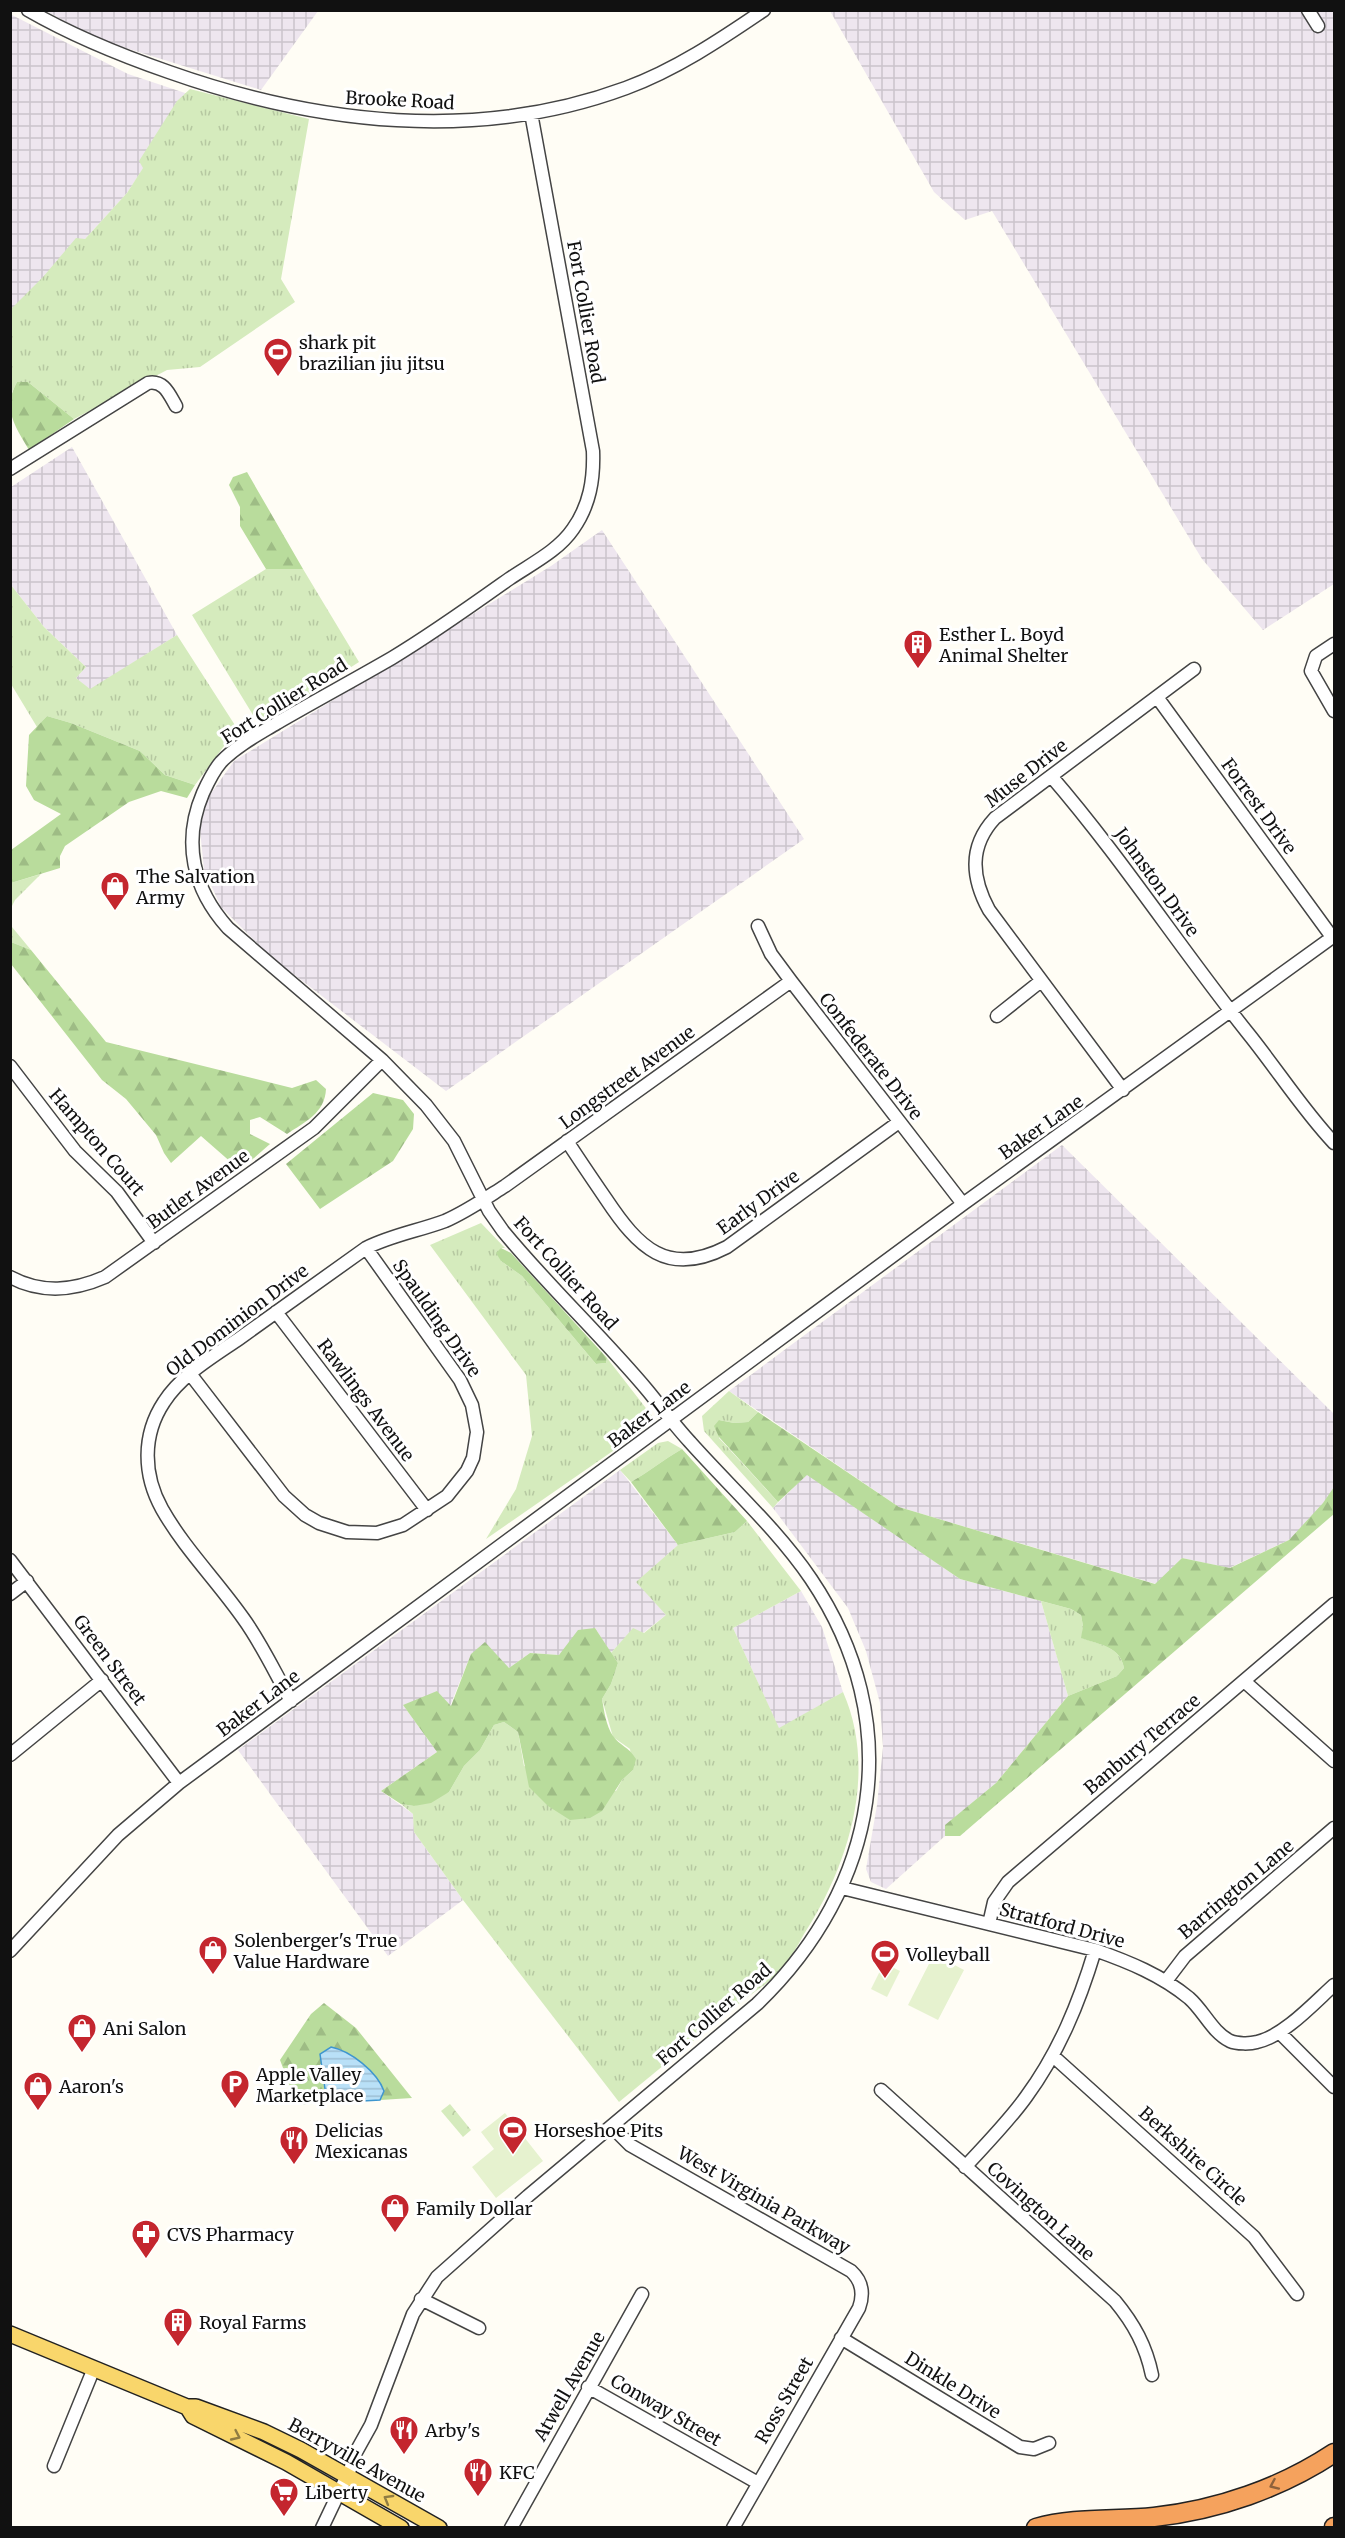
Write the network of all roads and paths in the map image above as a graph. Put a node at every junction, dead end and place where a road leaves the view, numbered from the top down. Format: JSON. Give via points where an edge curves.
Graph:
{"nodes":[{"id":1,"x":28,"y":10,"type":"edge"},
{"id":2,"x":764,"y":10,"type":"edge"},
{"id":3,"x":1308,"y":10,"type":"edge"},
{"id":4,"x":1318,"y":26,"type":"dead end"},
{"id":5,"x":531,"y":113,"type":"junction"},
{"id":6,"x":176,"y":406,"type":"dead end"},
{"id":7,"x":10,"y":469,"type":"edge"},
{"id":8,"x":1335,"y":644,"type":"edge"},
{"id":9,"x":1194,"y":669,"type":"dead end"},
{"id":10,"x":1157,"y":697,"type":"junction"},
{"id":11,"x":1335,"y":711,"type":"edge"},
{"id":12,"x":1051,"y":776,"type":"junction"},
{"id":13,"x":758,"y":926,"type":"dead end"},
{"id":14,"x":1333,"y":937,"type":"edge"},
{"id":15,"x":790,"y":981,"type":"junction"},
{"id":16,"x":1041,"y":981,"type":"junction"},
{"id":17,"x":1230,"y":1012,"type":"junction"},
{"id":18,"x":997,"y":1016,"type":"dead end"},
{"id":19,"x":382,"y":1060,"type":"junction"},
{"id":20,"x":10,"y":1066,"type":"edge"},
{"id":21,"x":1123,"y":1090,"type":"junction"},
{"id":22,"x":899,"y":1122,"type":"junction"},
{"id":23,"x":567,"y":1141,"type":"junction"},
{"id":24,"x":1335,"y":1143,"type":"edge"},
{"id":25,"x":483,"y":1200,"type":"junction"},
{"id":26,"x":963,"y":1204,"type":"junction"},
{"id":27,"x":154,"y":1243,"type":"junction"},
{"id":28,"x":366,"y":1248,"type":"junction"},
{"id":29,"x":10,"y":1277,"type":"edge"},
{"id":30,"x":276,"y":1312,"type":"junction"},
{"id":31,"x":191,"y":1375,"type":"junction"},
{"id":32,"x":670,"y":1420,"type":"junction"},
{"id":33,"x":427,"y":1510,"type":"junction"},
{"id":34,"x":10,"y":1560,"type":"edge"},
{"id":35,"x":27,"y":1581,"type":"junction"},
{"id":36,"x":10,"y":1594,"type":"edge"},
{"id":37,"x":1335,"y":1604,"type":"edge"},
{"id":38,"x":102,"y":1680,"type":"junction"},
{"id":39,"x":1244,"y":1681,"type":"junction"},
{"id":40,"x":291,"y":1701,"type":"junction"},
{"id":41,"x":10,"y":1755,"type":"edge"},
{"id":42,"x":1335,"y":1761,"type":"edge"},
{"id":43,"x":179,"y":1783,"type":"junction"},
{"id":44,"x":1335,"y":1828,"type":"edge"},
{"id":45,"x":842,"y":1888,"type":"junction"},
{"id":46,"x":988,"y":1923,"type":"junction"},
{"id":47,"x":13,"y":1942,"type":"edge"},
{"id":48,"x":1095,"y":1950,"type":"junction"},
{"id":49,"x":1166,"y":1981,"type":"junction"},
{"id":50,"x":1335,"y":1985,"type":"edge"},
{"id":51,"x":1279,"y":2032,"type":"junction"},
{"id":52,"x":1053,"y":2056,"type":"junction"},
{"id":53,"x":1335,"y":2087,"type":"edge"},
{"id":54,"x":881,"y":2090,"type":"dead end"},
{"id":55,"x":612,"y":2127,"type":"junction"},
{"id":56,"x":964,"y":2167,"type":"junction"},
{"id":57,"x":862,"y":2290,"type":"joint"},
{"id":58,"x":642,"y":2294,"type":"dead end"},
{"id":59,"x":1298,"y":2294,"type":"dead end"},
{"id":60,"x":421,"y":2298,"type":"junction"},
{"id":61,"x":479,"y":2328,"type":"dead end"},
{"id":62,"x":10,"y":2334,"type":"edge"},
{"id":63,"x":841,"y":2338,"type":"junction"},
{"id":64,"x":94,"y":2368,"type":"junction"},
{"id":65,"x":1152,"y":2375,"type":"dead end"},
{"id":66,"x":588,"y":2387,"type":"junction"},
{"id":67,"x":187,"y":2407,"type":"junction"},
{"id":68,"x":1048,"y":2443,"type":"dead end"},
{"id":69,"x":1335,"y":2453,"type":"edge"},
{"id":70,"x":54,"y":2466,"type":"dead end"},
{"id":71,"x":347,"y":2475,"type":"junction"},
{"id":72,"x":758,"y":2483,"type":"junction"},
{"id":73,"x":339,"y":2491,"type":"junction"},
{"id":74,"x":322,"y":2528,"type":"edge"},
{"id":75,"x":402,"y":2528,"type":"edge"},
{"id":76,"x":439,"y":2528,"type":"edge"},
{"id":77,"x":511,"y":2528,"type":"edge"},
{"id":78,"x":733,"y":2528,"type":"edge"},
{"id":79,"x":1036,"y":2528,"type":"edge"}],
"edges":[{"from":1,"to":5,"type":"street","name":"Brooke Road","via":[[114,52],[214,88],[305,109],[354,117],[439,122]]},
{"from":2,"to":5,"type":"street","name":"Brooke Road","via":[[699,52],[627,88]]},
{"from":3,"to":4,"type":"street"},
{"from":5,"to":19,"type":"street","name":"Fort Collier Road","via":[[593,451],[591,487],[580,518],[562,542],[471,607],[254,737],[222,761],[197,807],[194,823],[195,871],[216,915]]},
{"from":6,"to":7,"type":"street","via":[[164,387],[148,383]]},
{"from":8,"to":11,"type":"street","via":[[1313,660],[1312,676]]},
{"from":9,"to":10,"type":"street","name":"Muse Drive"},
{"from":10,"to":12,"type":"street","name":"Muse Drive"},
{"from":10,"to":14,"type":"street","name":"Forrest Drive"},
{"from":12,"to":16,"type":"street","name":"Muse Drive","via":[[987,827],[974,861],[977,883],[989,910]]},
{"from":12,"to":17,"type":"street","name":"Johnston Drive","via":[[1090,821]]},
{"from":13,"to":15,"type":"street","name":"Confederate Drive"},
{"from":14,"to":17,"type":"street","name":"Baker Lane"},
{"from":15,"to":22,"type":"street","name":"Confederate Drive"},
{"from":15,"to":23,"type":"street","name":"Longstreet Avenue"},
{"from":16,"to":18,"type":"street"},
{"from":16,"to":21,"type":"street","name":"Muse Drive"},
{"from":17,"to":21,"type":"street","name":"Baker Lane"},
{"from":17,"to":24,"type":"street","name":"Johnston Drive"},
{"from":19,"to":25,"type":"street","name":"Fort Collier Road","via":[[441,1122]]},
{"from":19,"to":27,"type":"street","name":"Butler Avenue","via":[[314,1128]]},
{"from":20,"to":27,"type":"street","name":"Hampton Court","via":[[75,1151],[117,1192]]},
{"from":21,"to":26,"type":"street","name":"Baker Lane"},
{"from":22,"to":23,"type":"street","name":"Early Drive","via":[[727,1247],[688,1259],[659,1255],[635,1239]]},
{"from":22,"to":26,"type":"street","name":"Confederate Drive"},
{"from":23,"to":25,"type":"street","name":"Longstreet Avenue"},
{"from":25,"to":28,"type":"street","name":"Old Dominion Drive","via":[[447,1220]]},
{"from":25,"to":32,"type":"street","name":"Fort Collier Road","via":[[516,1247]]},
{"from":26,"to":32,"type":"street","name":"Baker Lane"},
{"from":27,"to":29,"type":"street","name":"Butler Avenue","via":[[105,1277],[73,1288],[41,1288]]},
{"from":28,"to":30,"type":"street","name":"Old Dominion Drive"},
{"from":28,"to":33,"type":"street","name":"Spaulding Drive","via":[[460,1380],[475,1417],[476,1443],[467,1471],[447,1496]]},
{"from":30,"to":31,"type":"street","name":"Old Dominion Drive"},
{"from":30,"to":33,"type":"street","name":"Rawlings Avenue"},
{"from":31,"to":33,"type":"street","name":"Spaulding Drive","via":[[284,1496],[312,1519],[347,1532],[377,1533],[403,1525]]},
{"from":31,"to":40,"type":"street","name":"Old Dominion Drive","via":[[174,1388],[151,1428],[147,1458],[152,1488],[171,1524],[255,1636]]},
{"from":32,"to":40,"type":"street","name":"Baker Lane"},
{"from":32,"to":45,"type":"street","name":"Fort Collier Road","via":[[798,1561],[830,1610],[846,1644],[865,1714],[868,1772],[862,1824]]},
{"from":34,"to":35,"type":"street","name":"Green Street"},
{"from":35,"to":36,"type":"street"},
{"from":35,"to":38,"type":"street","name":"Green Street"},
{"from":37,"to":39,"type":"street","name":"Banbury Terrace"},
{"from":38,"to":41,"type":"street"},
{"from":38,"to":43,"type":"street","name":"Green Street"},
{"from":39,"to":42,"type":"street"},
{"from":39,"to":46,"type":"street","name":"Banbury Terrace","via":[[1008,1882],[994,1902]]},
{"from":40,"to":43,"type":"street","name":"Baker Lane"},
{"from":43,"to":47,"type":"street","name":"Baker Lane","via":[[125,1829]]},
{"from":44,"to":49,"type":"street","name":"Barrington Lane","via":[[1185,1956]]},
{"from":45,"to":46,"type":"street","name":"Stratford Drive"},
{"from":45,"to":55,"type":"street","name":"Fort Collier Road","via":[[810,1946],[778,1983]]},
{"from":46,"to":48,"type":"street","name":"Stratford Drive"},
{"from":48,"to":49,"type":"street","name":"Stratford Drive"},
{"from":48,"to":52,"type":"street","via":[[1076,2008]]},
{"from":49,"to":51,"type":"street","name":"Stratford Drive","via":[[1190,1999],[1218,2032],[1232,2042],[1256,2043]]},
{"from":50,"to":51,"type":"street","name":"Stratford Drive"},
{"from":51,"to":53,"type":"street"},
{"from":52,"to":56,"type":"street","via":[[1013,2114]]},
{"from":52,"to":59,"type":"street","name":"Berkshire Circle","via":[[1248,2231]]},
{"from":54,"to":56,"type":"street","name":"Covington Lane"},
{"from":55,"to":57,"type":"street","name":"West Virginia Parkway","via":[[630,2145],[851,2271]]},
{"from":55,"to":60,"type":"street","name":"Fort Collier Road","via":[[451,2263]]},
{"from":56,"to":65,"type":"street","name":"Covington Lane","via":[[1114,2301],[1135,2327]]},
{"from":57,"to":63,"type":"street","name":"Ross Street","via":[[859,2308]]},
{"from":58,"to":66,"type":"street","name":"Atwell Avenue"},
{"from":60,"to":61,"type":"street"},
{"from":60,"to":71,"type":"street","name":"Fort Collier Road"},
{"from":62,"to":64,"type":"main road","name":"Berryville Avenue"},
{"from":63,"to":68,"type":"street","name":"Dinkle Drive","via":[[1020,2447],[1034,2449]]},
{"from":63,"to":72,"type":"street","name":"Ross Street"},
{"from":64,"to":67,"type":"main road","name":"Berryville Avenue"},
{"from":64,"to":70,"type":"street"},
{"from":66,"to":72,"type":"street","name":"Conway Street"},
{"from":66,"to":77,"type":"street","name":"Atwell Avenue"},
{"from":67,"to":71,"type":"main road","name":"Berryville Avenue","via":[[264,2432]]},
{"from":67,"to":73,"type":"main road","name":"Berryville Avenue","one_way":true,"via":[[193,2416]]},
{"from":69,"to":79,"type":"highway","one_way":true,"via":[[1266,2489],[1209,2507],[1154,2517],[1070,2521]]},
{"from":71,"to":73,"type":"street","name":"Fort Collier Road"},
{"from":76,"to":71,"type":"main road","name":"Berryville Avenue","one_way":true},
{"from":72,"to":78,"type":"street","name":"Ross Street"},
{"from":73,"to":74,"type":"street","name":"Fort Collier Road"},
{"from":73,"to":75,"type":"main road","name":"Berryville Avenue"}]}
